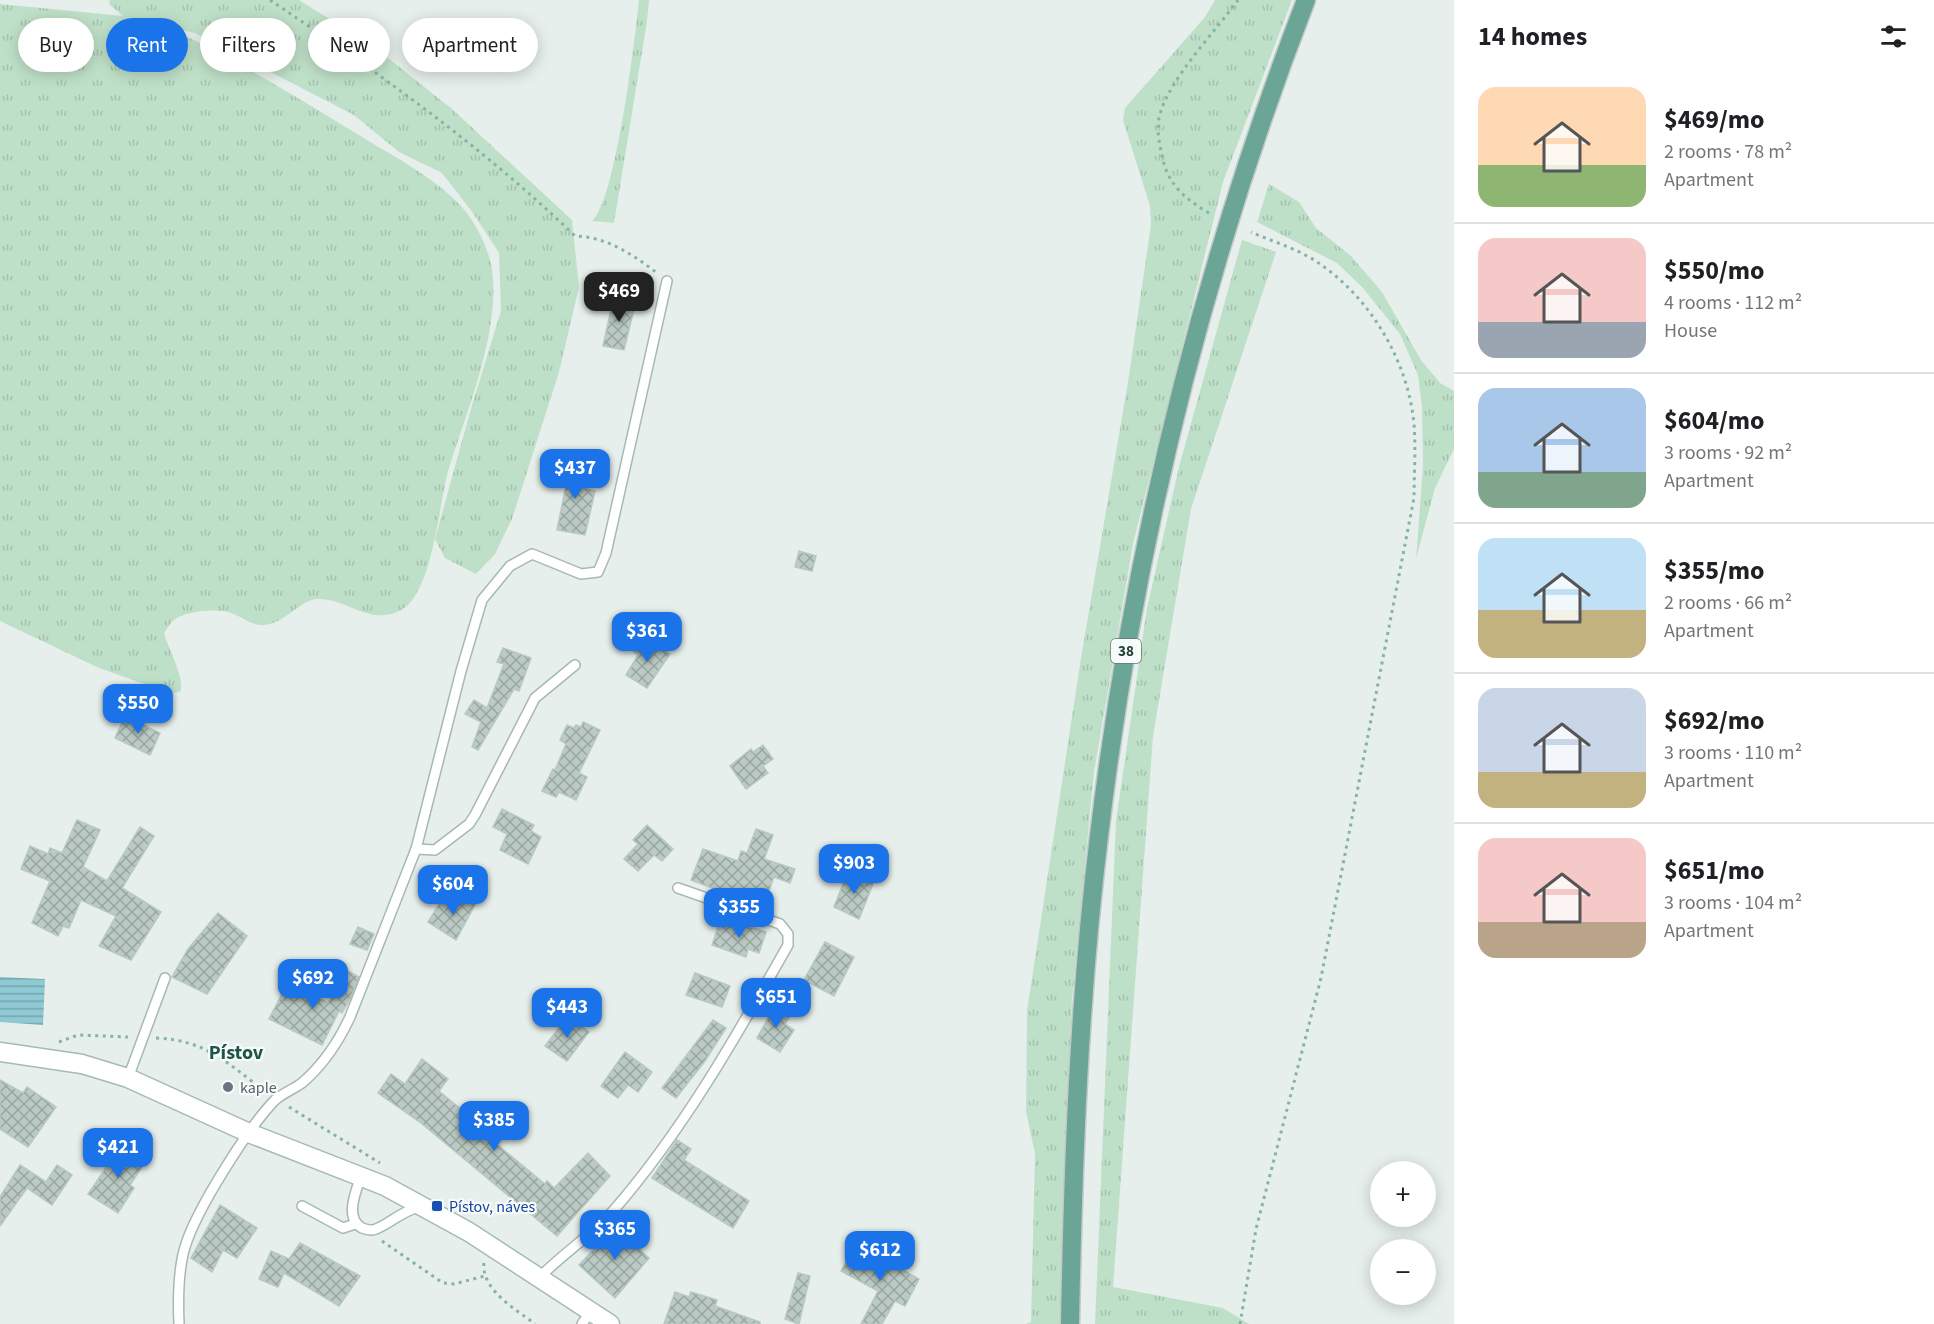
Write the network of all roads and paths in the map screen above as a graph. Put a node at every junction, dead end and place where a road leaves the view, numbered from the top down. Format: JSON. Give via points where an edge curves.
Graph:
{"nodes":[{"id":1,"x":270,"y":0,"type":"edge"},
{"id":2,"x":1238,"y":0,"type":"edge"},
{"id":3,"x":1306,"y":0,"type":"edge"},
{"id":4,"x":1209,"y":213,"type":"dead end"},
{"id":5,"x":1251,"y":232,"type":"dead end"},
{"id":6,"x":667,"y":281,"type":"joint"},
{"id":7,"x":575,"y":665,"type":"dead end"},
{"id":8,"x":416,"y":849,"type":"junction"},
{"id":9,"x":678,"y":888,"type":"dead end"},
{"id":10,"x":165,"y":978,"type":"dead end"},
{"id":11,"x":82,"y":1036,"type":"dead end"},
{"id":12,"x":144,"y":1038,"type":"junction"},
{"id":13,"x":0,"y":1052,"type":"edge"},
{"id":14,"x":129,"y":1078,"type":"junction"},
{"id":15,"x":276,"y":1099,"type":"junction"},
{"id":16,"x":249,"y":1133,"type":"junction"},
{"id":17,"x":361,"y":1176,"type":"junction"},
{"id":18,"x":302,"y":1206,"type":"dead end"},
{"id":19,"x":423,"y":1206,"type":"junction"},
{"id":20,"x":355,"y":1224,"type":"junction"},
{"id":21,"x":375,"y":1229,"type":"junction"},
{"id":22,"x":488,"y":1244,"type":"junction"},
{"id":23,"x":484,"y":1276,"type":"junction"},
{"id":24,"x":539,"y":1278,"type":"junction"},
{"id":25,"x":586,"y":1318,"type":"edge"},
{"id":26,"x":179,"y":1324,"type":"edge"},
{"id":27,"x":535,"y":1324,"type":"edge"},
{"id":28,"x":610,"y":1324,"type":"edge"},
{"id":29,"x":1070,"y":1324,"type":"edge"},
{"id":30,"x":1240,"y":1324,"type":"edge"}],
"edges":[{"from":1,"to":6,"type":"path","via":[[347,52],[531,193],[575,236],[596,237],[636,257]]},
{"from":2,"to":4,"type":"path","via":[[1169,91],[1160,115],[1158,135],[1170,180],[1186,200]]},
{"from":3,"to":29,"type":"main road","number":"38","via":[[1239,189],[1194,339],[1134,606],[1098,837],[1082,1012]]},
{"from":5,"to":30,"type":"path","via":[[1313,260],[1353,293],[1373,317],[1404,375],[1414,424],[1414,498],[1322,978],[1261,1206]]},
{"from":6,"to":8,"type":"lane","via":[[606,553],[598,572],[581,574],[532,554],[510,566],[482,600]]},
{"from":7,"to":8,"type":"lane","via":[[535,698],[469,824],[435,850]]},
{"from":8,"to":15,"type":"lane","via":[[338,1042],[301,1083]]},
{"from":9,"to":24,"type":"lane","via":[[780,924],[788,934],[788,945],[648,1168],[611,1213]]},
{"from":10,"to":12,"type":"lane"},
{"from":11,"to":12,"type":"path"},
{"from":12,"to":14,"type":"lane"},
{"from":12,"to":15,"type":"path","via":[[180,1039],[196,1044]]},
{"from":13,"to":14,"type":"street","via":[[82,1064]]},
{"from":14,"to":16,"type":"street"},
{"from":15,"to":16,"type":"lane"},
{"from":16,"to":17,"type":"street"},
{"from":16,"to":26,"type":"lane","via":[[215,1187],[184,1249]]},
{"from":17,"to":19,"type":"street"},
{"from":17,"to":20,"type":"lane","via":[[352,1215]]},
{"from":18,"to":20,"type":"lane","via":[[343,1228]]},
{"from":19,"to":21,"type":"lane","via":[[403,1212]]},
{"from":19,"to":22,"type":"street"},
{"from":20,"to":21,"type":"lane","via":[[366,1230]]},
{"from":21,"to":23,"type":"path","via":[[382,1241],[443,1283]]},
{"from":22,"to":23,"type":"path"},
{"from":22,"to":24,"type":"street"},
{"from":23,"to":27,"type":"path","via":[[494,1290]]},
{"from":24,"to":25,"type":"street"},
{"from":25,"to":28,"type":"street"}]}
